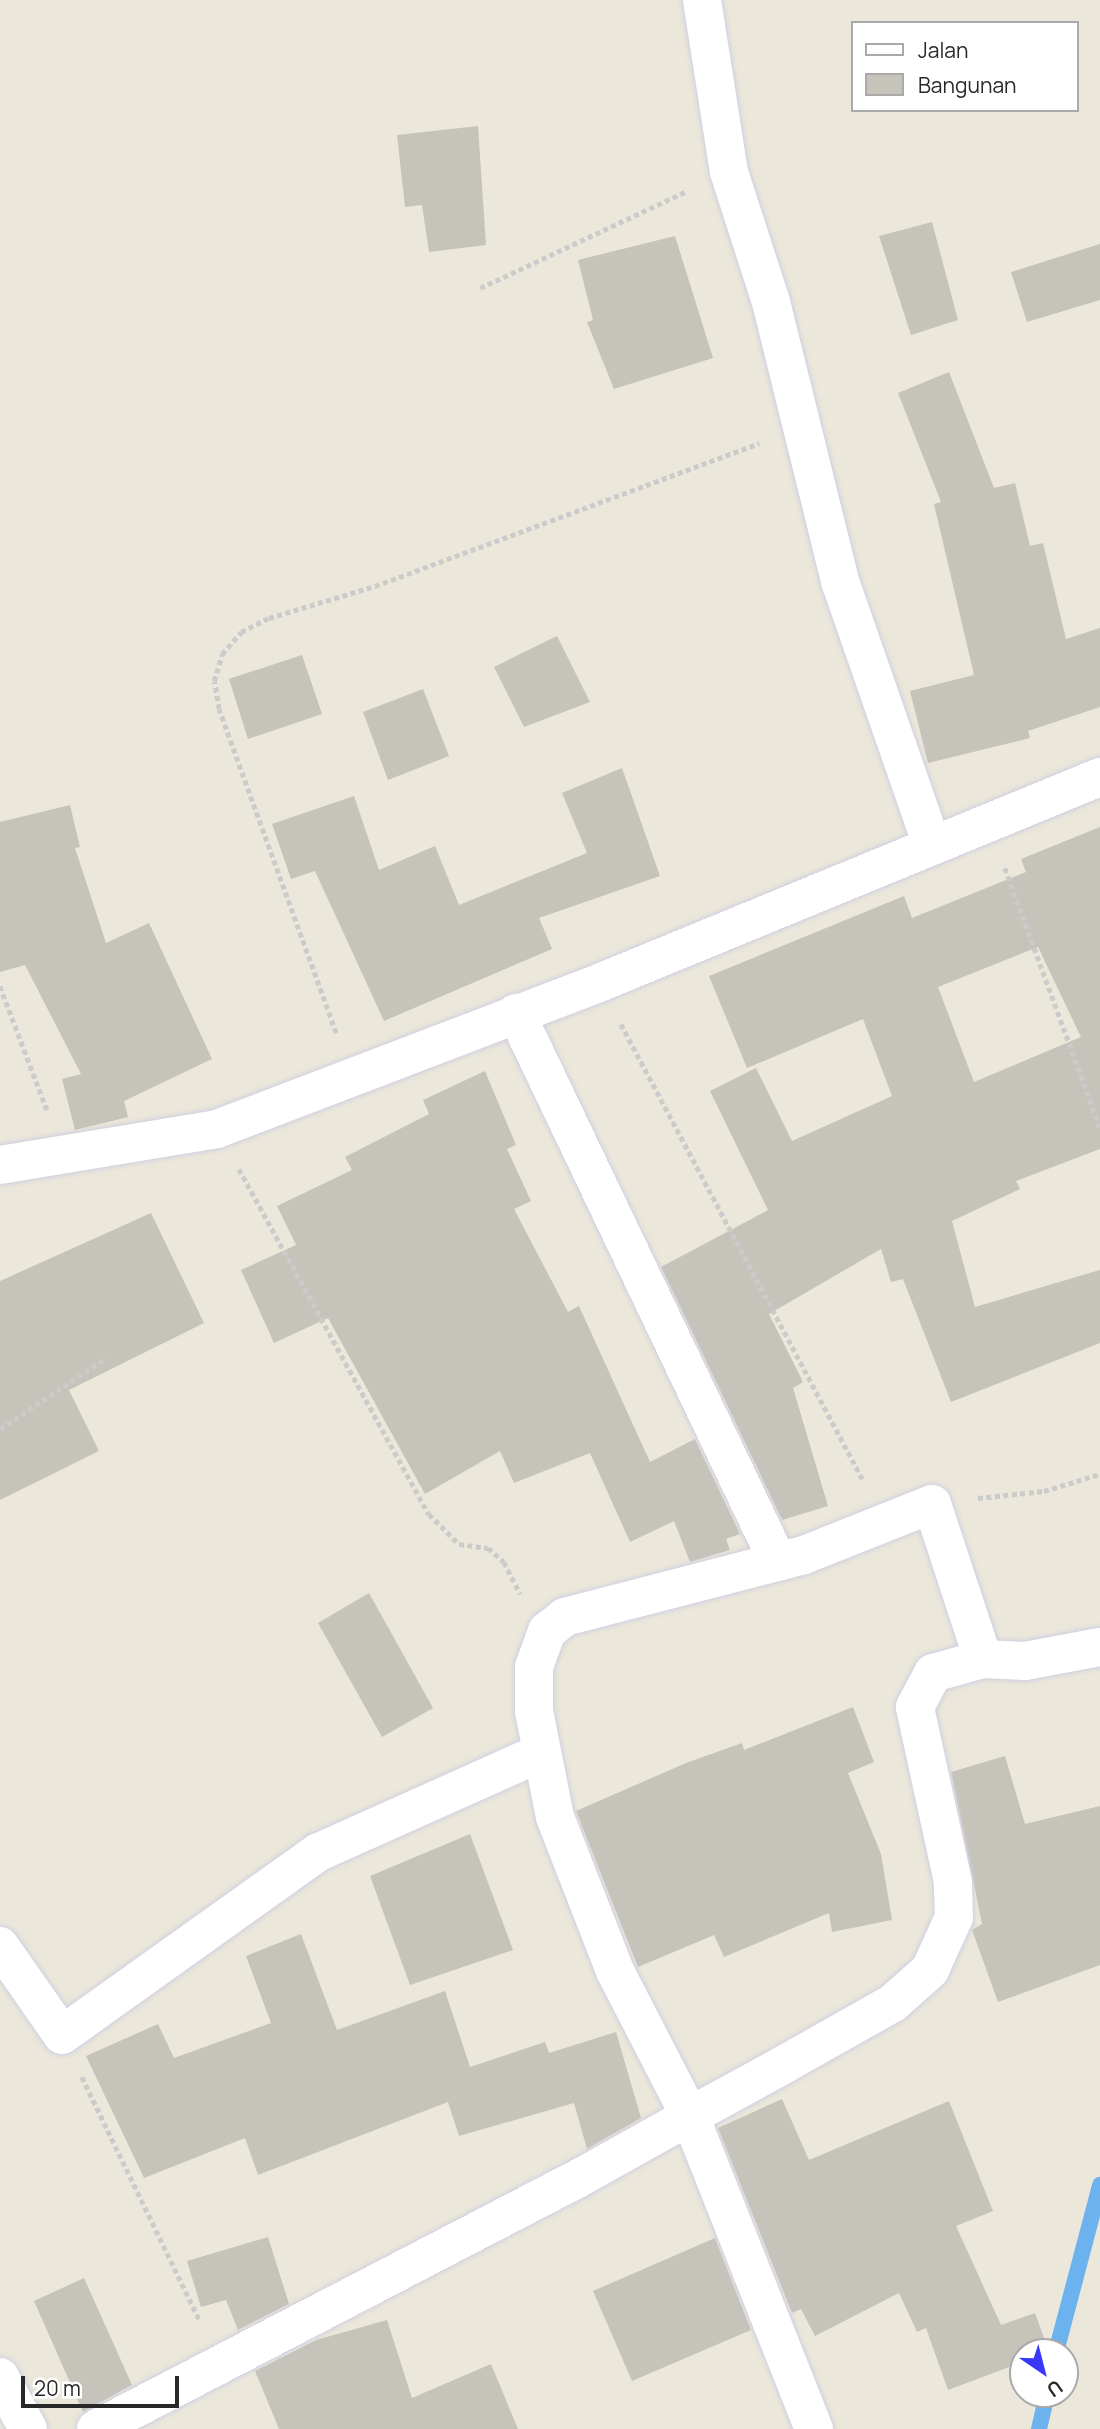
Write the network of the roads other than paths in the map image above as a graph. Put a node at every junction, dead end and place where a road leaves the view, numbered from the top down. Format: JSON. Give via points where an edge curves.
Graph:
{"nodes":[{"id":1,"x":702,"y":0,"type":"edge"},
{"id":2,"x":1100,"y":777,"type":"edge"},
{"id":3,"x":931,"y":844,"type":"junction"},
{"id":4,"x":516,"y":1013,"type":"junction"},
{"id":5,"x":0,"y":1165,"type":"edge"},
{"id":6,"x":778,"y":1562,"type":"junction"},
{"id":7,"x":1100,"y":1647,"type":"edge"},
{"id":8,"x":983,"y":1659,"type":"junction"},
{"id":9,"x":540,"y":1753,"type":"junction"},
{"id":10,"x":0,"y":1946,"type":"edge"},
{"id":11,"x":690,"y":2116,"type":"junction"},
{"id":12,"x":0,"y":2377,"type":"edge"},
{"id":13,"x":28,"y":2429,"type":"edge"},
{"id":14,"x":96,"y":2429,"type":"edge"},
{"id":15,"x":814,"y":2429,"type":"edge"}],
"edges":[{"from":1,"to":3,"type":"street","via":[[729,172],[841,583]]},
{"from":2,"to":3,"type":"street"},
{"from":3,"to":4,"type":"street","via":[[599,983]]},
{"from":4,"to":5,"type":"street","via":[[217,1129]]},
{"from":4,"to":6,"type":"street"},
{"from":6,"to":8,"type":"street","via":[[932,1503]]},
{"from":6,"to":9,"type":"street","via":[[565,1617],[543,1638],[534,1667]]},
{"from":7,"to":8,"type":"street","via":[[1025,1661]]},
{"from":8,"to":11,"type":"street","via":[[933,1673],[915,1707],[953,1882],[954,1917],[944,1950],[893,2003]]},
{"from":9,"to":10,"type":"street","via":[[319,1852],[62,2035]]},
{"from":9,"to":11,"type":"street","via":[[555,1817],[615,1971]]},
{"from":11,"to":14,"type":"street"},
{"from":11,"to":15,"type":"street"},
{"from":12,"to":13,"type":"street"}]}
